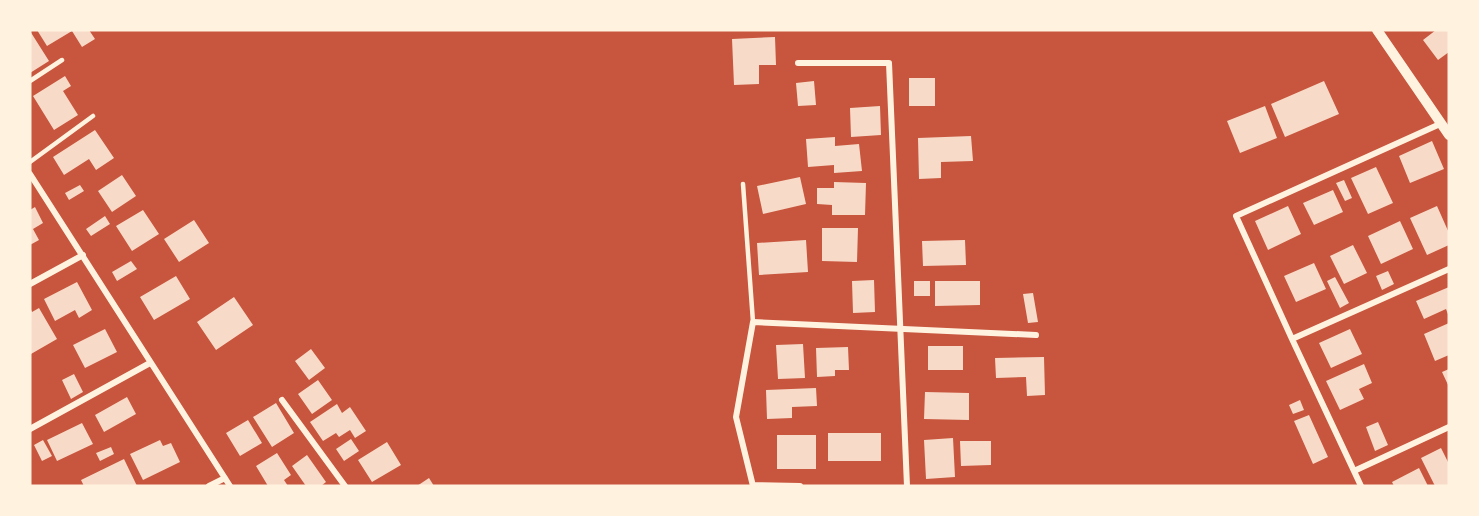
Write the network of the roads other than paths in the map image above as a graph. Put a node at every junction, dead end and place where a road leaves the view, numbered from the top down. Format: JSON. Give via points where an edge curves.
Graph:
{"nodes":[{"id":1,"x":1377,"y":30,"type":"edge"},
{"id":2,"x":62,"y":60,"type":"dead end"},
{"id":3,"x":798,"y":63,"type":"dead end"},
{"id":4,"x":30,"y":81,"type":"edge"},
{"id":5,"x":93,"y":116,"type":"dead end"},
{"id":6,"x":1440,"y":124,"type":"junction"},
{"id":7,"x":1449,"y":135,"type":"edge"},
{"id":8,"x":30,"y":162,"type":"edge"},
{"id":9,"x":30,"y":174,"type":"edge"},
{"id":10,"x":743,"y":184,"type":"dead end"},
{"id":11,"x":83,"y":255,"type":"junction"},
{"id":12,"x":1449,"y":268,"type":"edge"},
{"id":13,"x":30,"y":284,"type":"edge"},
{"id":14,"x":753,"y":322,"type":"junction"},
{"id":15,"x":900,"y":329,"type":"junction"},
{"id":16,"x":1036,"y":335,"type":"dead end"},
{"id":17,"x":1292,"y":339,"type":"junction"},
{"id":18,"x":150,"y":363,"type":"junction"},
{"id":19,"x":282,"y":400,"type":"dead end"},
{"id":20,"x":1449,"y":427,"type":"edge"},
{"id":21,"x":30,"y":429,"type":"edge"},
{"id":22,"x":1354,"y":471,"type":"junction"},
{"id":23,"x":225,"y":478,"type":"junction"},
{"id":24,"x":344,"y":484,"type":"edge"},
{"id":25,"x":753,"y":485,"type":"edge"},
{"id":26,"x":208,"y":486,"type":"edge"},
{"id":27,"x":230,"y":486,"type":"edge"},
{"id":28,"x":336,"y":486,"type":"edge"},
{"id":29,"x":800,"y":486,"type":"edge"},
{"id":30,"x":907,"y":486,"type":"edge"},
{"id":31,"x":1361,"y":486,"type":"edge"}],
"edges":[{"from":1,"to":6,"type":"street"},
{"from":2,"to":4,"type":"lane"},
{"from":3,"to":15,"type":"street","via":[[890,63]]},
{"from":5,"to":8,"type":"lane"},
{"from":6,"to":7,"type":"street"},
{"from":6,"to":17,"type":"street","via":[[1236,216]]},
{"from":9,"to":11,"type":"street"},
{"from":10,"to":14,"type":"lane"},
{"from":11,"to":13,"type":"street"},
{"from":11,"to":18,"type":"street"},
{"from":12,"to":17,"type":"street"},
{"from":14,"to":15,"type":"street"},
{"from":14,"to":25,"type":"street","via":[[736,417]]},
{"from":15,"to":16,"type":"street"},
{"from":15,"to":30,"type":"street"},
{"from":17,"to":22,"type":"street"},
{"from":18,"to":21,"type":"street"},
{"from":18,"to":23,"type":"street"},
{"from":19,"to":24,"type":"street"},
{"from":20,"to":22,"type":"street"},
{"from":22,"to":31,"type":"street"},
{"from":23,"to":26,"type":"street"},
{"from":23,"to":27,"type":"street"},
{"from":24,"to":28,"type":"street"},
{"from":25,"to":29,"type":"street"}]}
